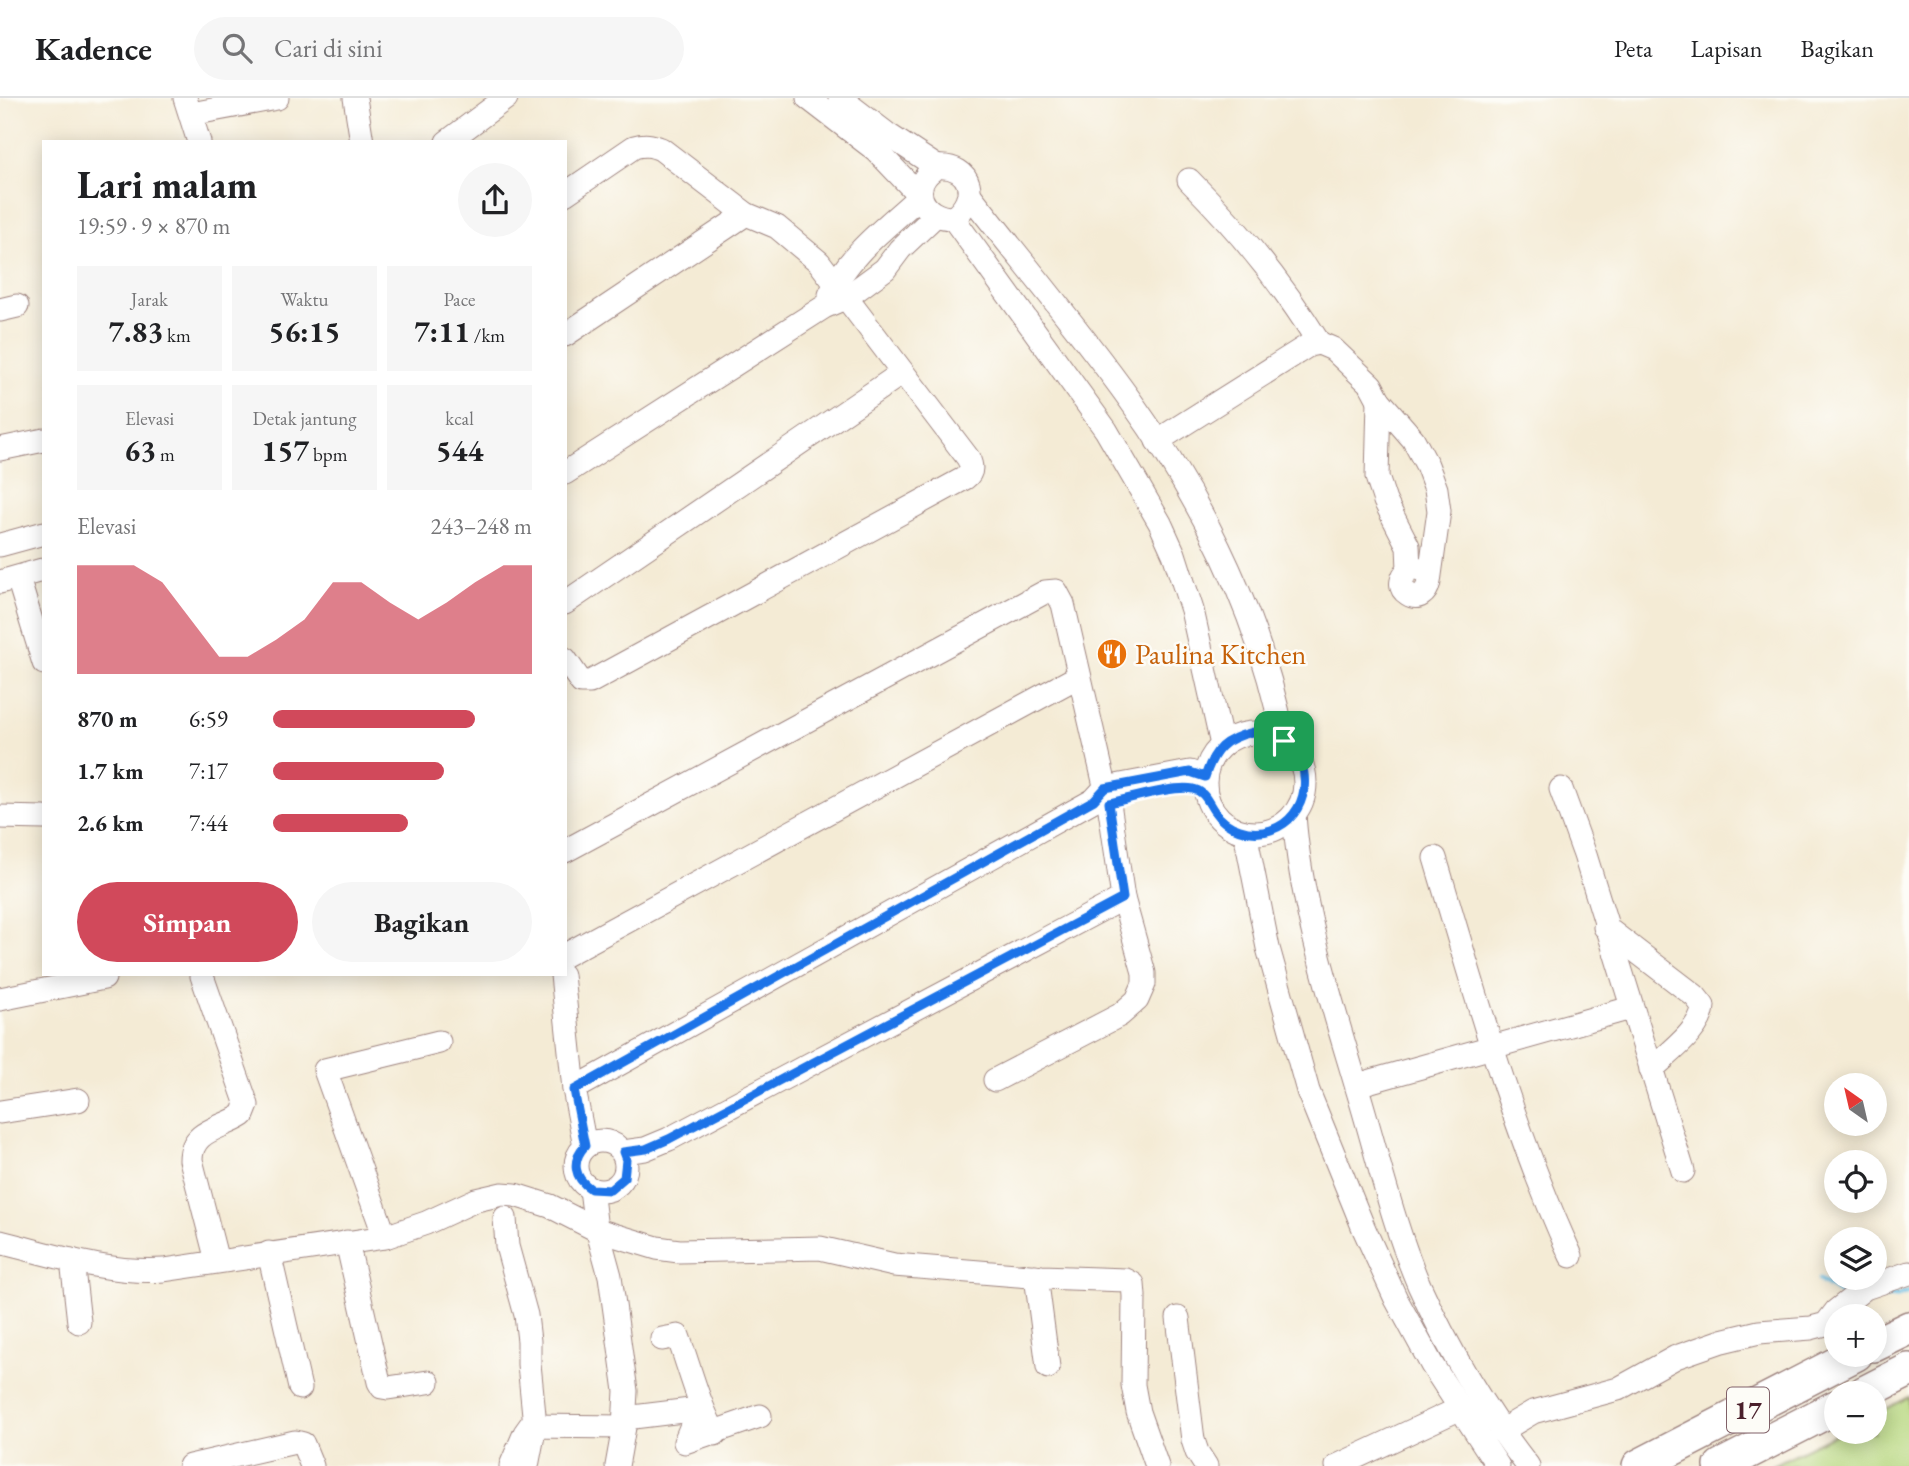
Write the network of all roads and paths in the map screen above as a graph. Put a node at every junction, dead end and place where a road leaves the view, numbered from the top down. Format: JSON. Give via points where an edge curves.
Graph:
{"nodes":[{"id":1,"x":277,"y":98,"type":"edge"},
{"id":2,"x":355,"y":98,"type":"edge"},
{"id":3,"x":506,"y":98,"type":"edge"},
{"id":4,"x":808,"y":98,"type":"edge"},
{"id":5,"x":840,"y":98,"type":"edge"},
{"id":6,"x":188,"y":106,"type":"edge"},
{"id":7,"x":198,"y":140,"type":"edge"},
{"id":8,"x":362,"y":140,"type":"edge"},
{"id":9,"x":450,"y":140,"type":"edge"},
{"id":10,"x":937,"y":167,"type":"junction"},
{"id":11,"x":1189,"y":180,"type":"dead end"},
{"id":12,"x":567,"y":193,"type":"edge"},
{"id":13,"x":970,"y":195,"type":"junction"},
{"id":14,"x":920,"y":196,"type":"junction"},
{"id":15,"x":746,"y":214,"type":"junction"},
{"id":16,"x":944,"y":217,"type":"junction"},
{"id":17,"x":841,"y":289,"type":"junction"},
{"id":18,"x":567,"y":334,"type":"edge"},
{"id":19,"x":1319,"y":343,"type":"junction"},
{"id":20,"x":901,"y":373,"type":"junction"},
{"id":21,"x":1379,"y":400,"type":"junction"},
{"id":22,"x":42,"y":440,"type":"edge"},
{"id":23,"x":1157,"y":441,"type":"junction"},
{"id":24,"x":0,"y":449,"type":"edge"},
{"id":25,"x":567,"y":472,"type":"edge"},
{"id":26,"x":42,"y":534,"type":"edge"},
{"id":27,"x":0,"y":545,"type":"edge"},
{"id":28,"x":1408,"y":546,"type":"junction"},
{"id":29,"x":1434,"y":547,"type":"junction"},
{"id":30,"x":42,"y":570,"type":"dead end"},
{"id":31,"x":9,"y":580,"type":"edge"},
{"id":32,"x":567,"y":602,"type":"edge"},
{"id":33,"x":42,"y":658,"type":"edge"},
{"id":34,"x":567,"y":662,"type":"edge"},
{"id":35,"x":1079,"y":676,"type":"junction"},
{"id":36,"x":1284,"y":741,"type":"junction"},
{"id":37,"x":1222,"y":745,"type":"junction"},
{"id":38,"x":1206,"y":788,"type":"junction"},
{"id":39,"x":1560,"y":789,"type":"dead end"},
{"id":40,"x":1102,"y":797,"type":"junction"},
{"id":41,"x":1294,"y":816,"type":"junction"},
{"id":42,"x":0,"y":817,"type":"edge"},
{"id":43,"x":42,"y":818,"type":"edge"},
{"id":44,"x":1245,"y":832,"type":"junction"},
{"id":45,"x":567,"y":850,"type":"edge"},
{"id":46,"x":1435,"y":858,"type":"dead end"},
{"id":47,"x":1123,"y":898,"type":"junction"},
{"id":48,"x":1605,"y":927,"type":"junction"},
{"id":49,"x":567,"y":954,"type":"edge"},
{"id":50,"x":202,"y":976,"type":"dead end"},
{"id":51,"x":562,"y":976,"type":"edge"},
{"id":52,"x":104,"y":978,"type":"dead end"},
{"id":53,"x":0,"y":999,"type":"edge"},
{"id":54,"x":1631,"y":1008,"type":"junction"},
{"id":55,"x":439,"y":1042,"type":"dead end"},
{"id":56,"x":1492,"y":1048,"type":"junction"},
{"id":57,"x":1651,"y":1070,"type":"junction"},
{"id":58,"x":995,"y":1080,"type":"dead end"},
{"id":59,"x":1357,"y":1085,"type":"junction"},
{"id":60,"x":574,"y":1090,"type":"junction"},
{"id":61,"x":78,"y":1100,"type":"dead end"},
{"id":62,"x":0,"y":1112,"type":"edge"},
{"id":63,"x":585,"y":1146,"type":"junction"},
{"id":64,"x":623,"y":1152,"type":"junction"},
{"id":65,"x":1683,"y":1171,"type":"dead end"},
{"id":66,"x":591,"y":1189,"type":"junction"},
{"id":67,"x":505,"y":1217,"type":"dead end"},
{"id":68,"x":597,"y":1230,"type":"junction"},
{"id":69,"x":385,"y":1237,"type":"junction"},
{"id":70,"x":0,"y":1242,"type":"edge"},
{"id":71,"x":347,"y":1242,"type":"junction"},
{"id":72,"x":270,"y":1253,"type":"junction"},
{"id":73,"x":1571,"y":1255,"type":"dead end"},
{"id":74,"x":72,"y":1260,"type":"junction"},
{"id":75,"x":216,"y":1261,"type":"junction"},
{"id":76,"x":1909,"y":1273,"type":"edge"},
{"id":77,"x":1036,"y":1276,"type":"junction"},
{"id":78,"x":1178,"y":1318,"type":"dead end"},
{"id":79,"x":79,"y":1322,"type":"dead end"},
{"id":80,"x":662,"y":1339,"type":"dead end"},
{"id":81,"x":1048,"y":1367,"type":"dead end"},
{"id":82,"x":1831,"y":1367,"type":"edge"},
{"id":83,"x":1909,"y":1370,"type":"edge"},
{"id":84,"x":1887,"y":1381,"type":"edge"},
{"id":85,"x":428,"y":1382,"type":"dead end"},
{"id":86,"x":300,"y":1388,"type":"dead end"},
{"id":87,"x":700,"y":1408,"type":"junction"},
{"id":88,"x":1461,"y":1408,"type":"junction"},
{"id":89,"x":1824,"y":1413,"type":"edge"},
{"id":90,"x":760,"y":1416,"type":"dead end"},
{"id":91,"x":624,"y":1423,"type":"junction"},
{"id":92,"x":535,"y":1425,"type":"junction"},
{"id":93,"x":1501,"y":1431,"type":"junction"},
{"id":94,"x":190,"y":1466,"type":"edge"},
{"id":95,"x":312,"y":1466,"type":"edge"},
{"id":96,"x":511,"y":1466,"type":"edge"},
{"id":97,"x":527,"y":1466,"type":"edge"},
{"id":98,"x":617,"y":1466,"type":"edge"},
{"id":99,"x":1157,"y":1466,"type":"edge"},
{"id":100,"x":1206,"y":1466,"type":"edge"},
{"id":101,"x":1337,"y":1466,"type":"edge"},
{"id":102,"x":1498,"y":1466,"type":"edge"},
{"id":103,"x":1528,"y":1466,"type":"edge"},
{"id":104,"x":1639,"y":1466,"type":"edge"},
{"id":105,"x":1721,"y":1466,"type":"edge"}],
"edges":[{"from":1,"to":6,"type":"street"},
{"from":2,"to":8,"type":"street"},
{"from":3,"to":9,"type":"street"},
{"from":4,"to":14,"type":"street","via":[[877,151]]},
{"from":5,"to":10,"type":"street"},
{"from":6,"to":7,"type":"street"},
{"from":10,"to":13,"type":"street","via":[[951,167],[962,174]]},
{"from":10,"to":14,"type":"street","via":[[925,177]]},
{"from":11,"to":19,"type":"street","via":[[1241,234]]},
{"from":12,"to":15,"type":"street","via":[[634,148],[652,145]]},
{"from":13,"to":16,"type":"street","via":[[967,204]]},
{"from":13,"to":23,"type":"street"},
{"from":14,"to":16,"type":"street"},
{"from":14,"to":17,"type":"street","via":[[861,250]]},
{"from":15,"to":17,"type":"street","via":[[777,227],[819,262]]},
{"from":15,"to":18,"type":"street"},
{"from":16,"to":17,"type":"street","via":[[900,250],[886,269]]},
{"from":16,"to":37,"type":"street","via":[[1106,430],[1160,523],[1192,610]]},
{"from":17,"to":20,"type":"street"},
{"from":17,"to":25,"type":"street","via":[[824,307]]},
{"from":19,"to":21,"type":"street","via":[[1333,349]]},
{"from":19,"to":23,"type":"street"},
{"from":20,"to":32,"type":"street"},
{"from":20,"to":34,"type":"street","via":[[968,458],[970,474],[590,682],[581,682]]},
{"from":21,"to":28,"type":"street","via":[[1377,477]]},
{"from":21,"to":29,"type":"street","via":[[1413,439],[1433,479],[1439,511]]},
{"from":22,"to":24,"type":"street"},
{"from":23,"to":36,"type":"street","via":[[1198,506],[1235,583],[1272,684]]},
{"from":26,"to":27,"type":"street"},
{"from":28,"to":29,"type":"street"},
{"from":28,"to":29,"type":"street","via":[[1409,569],[1423,570],[1429,583]]},
{"from":30,"to":31,"type":"street"},
{"from":31,"to":33,"type":"street"},
{"from":35,"to":40,"type":"street"},
{"from":35,"to":45,"type":"street","via":[[1061,596],[1056,591],[1045,592]]},
{"from":35,"to":49,"type":"street"},
{"from":36,"to":37,"type":"street","via":[[1253,732]]},
{"from":36,"to":41,"type":"street","via":[[1305,772],[1305,790]]},
{"from":37,"to":38,"type":"street","via":[[1211,759]]},
{"from":38,"to":40,"type":"street"},
{"from":38,"to":44,"type":"street","via":[[1214,812],[1227,825]]},
{"from":39,"to":48,"type":"street"},
{"from":40,"to":47,"type":"street"},
{"from":40,"to":60,"type":"street"},
{"from":41,"to":44,"type":"street","via":[[1274,830]]},
{"from":41,"to":59,"type":"street","via":[[1314,933]]},
{"from":42,"to":43,"type":"street"},
{"from":44,"to":88,"type":"street","via":[[1268,948],[1308,1091],[1396,1299]]},
{"from":46,"to":56,"type":"street"},
{"from":47,"to":58,"type":"street","via":[[1144,973],[1137,1000],[1108,1022]]},
{"from":47,"to":64,"type":"street","via":[[669,1139]]},
{"from":48,"to":54,"type":"street"},
{"from":48,"to":57,"type":"street","via":[[1703,1006],[1695,1028]]},
{"from":50,"to":75,"type":"street","via":[[247,1105],[243,1115],[202,1135],[191,1151]]},
{"from":51,"to":60,"type":"street"},
{"from":52,"to":53,"type":"street"},
{"from":54,"to":56,"type":"street"},
{"from":54,"to":57,"type":"street"},
{"from":55,"to":69,"type":"street","via":[[325,1070]]},
{"from":56,"to":59,"type":"street"},
{"from":56,"to":73,"type":"street"},
{"from":57,"to":65,"type":"street"},
{"from":59,"to":93,"type":"street","via":[[1420,1285]]},
{"from":60,"to":63,"type":"street"},
{"from":61,"to":62,"type":"street"},
{"from":63,"to":64,"type":"street","via":[[610,1141]]},
{"from":63,"to":66,"type":"street","via":[[576,1170]]},
{"from":64,"to":66,"type":"street","via":[[624,1178],[610,1190]]},
{"from":66,"to":68,"type":"street"},
{"from":67,"to":92,"type":"street","via":[[512,1270],[526,1315]]},
{"from":68,"to":69,"type":"street","via":[[550,1206],[502,1194]]},
{"from":68,"to":77,"type":"street","via":[[678,1251],[820,1248],[894,1265]]},
{"from":68,"to":91,"type":"street","via":[[610,1276],[621,1351]]},
{"from":69,"to":71,"type":"street"},
{"from":70,"to":74,"type":"street"},
{"from":71,"to":72,"type":"street"},
{"from":71,"to":85,"type":"street","via":[[379,1382],[388,1388]]},
{"from":72,"to":75,"type":"street"},
{"from":72,"to":86,"type":"street"},
{"from":74,"to":75,"type":"street","via":[[149,1271]]},
{"from":74,"to":79,"type":"street"},
{"from":76,"to":93,"type":"street","via":[[1865,1288],[1826,1324],[1722,1340],[1676,1357],[1618,1389],[1533,1412]]},
{"from":77,"to":81,"type":"street"},
{"from":77,"to":99,"type":"street","via":[[1122,1279],[1133,1284],[1133,1385]]},
{"from":78,"to":100,"type":"street","via":[[1193,1440]]},
{"from":80,"to":87,"type":"street","via":[[678,1336]]},
{"from":82,"to":104,"type":"highway","number":"17"},
{"from":83,"to":84,"type":"highway"},
{"from":87,"to":90,"type":"street","via":[[715,1434]]},
{"from":87,"to":91,"type":"street"},
{"from":88,"to":101,"type":"street"},
{"from":88,"to":102,"type":"street"},
{"from":89,"to":105,"type":"highway","number":"17"},
{"from":91,"to":92,"type":"street"},
{"from":91,"to":98,"type":"street"},
{"from":92,"to":96,"type":"street","via":[[528,1428]]},
{"from":92,"to":97,"type":"street"},
{"from":93,"to":103,"type":"street"},
{"from":94,"to":95,"type":"street","via":[[295,1442],[303,1444]]}]}
